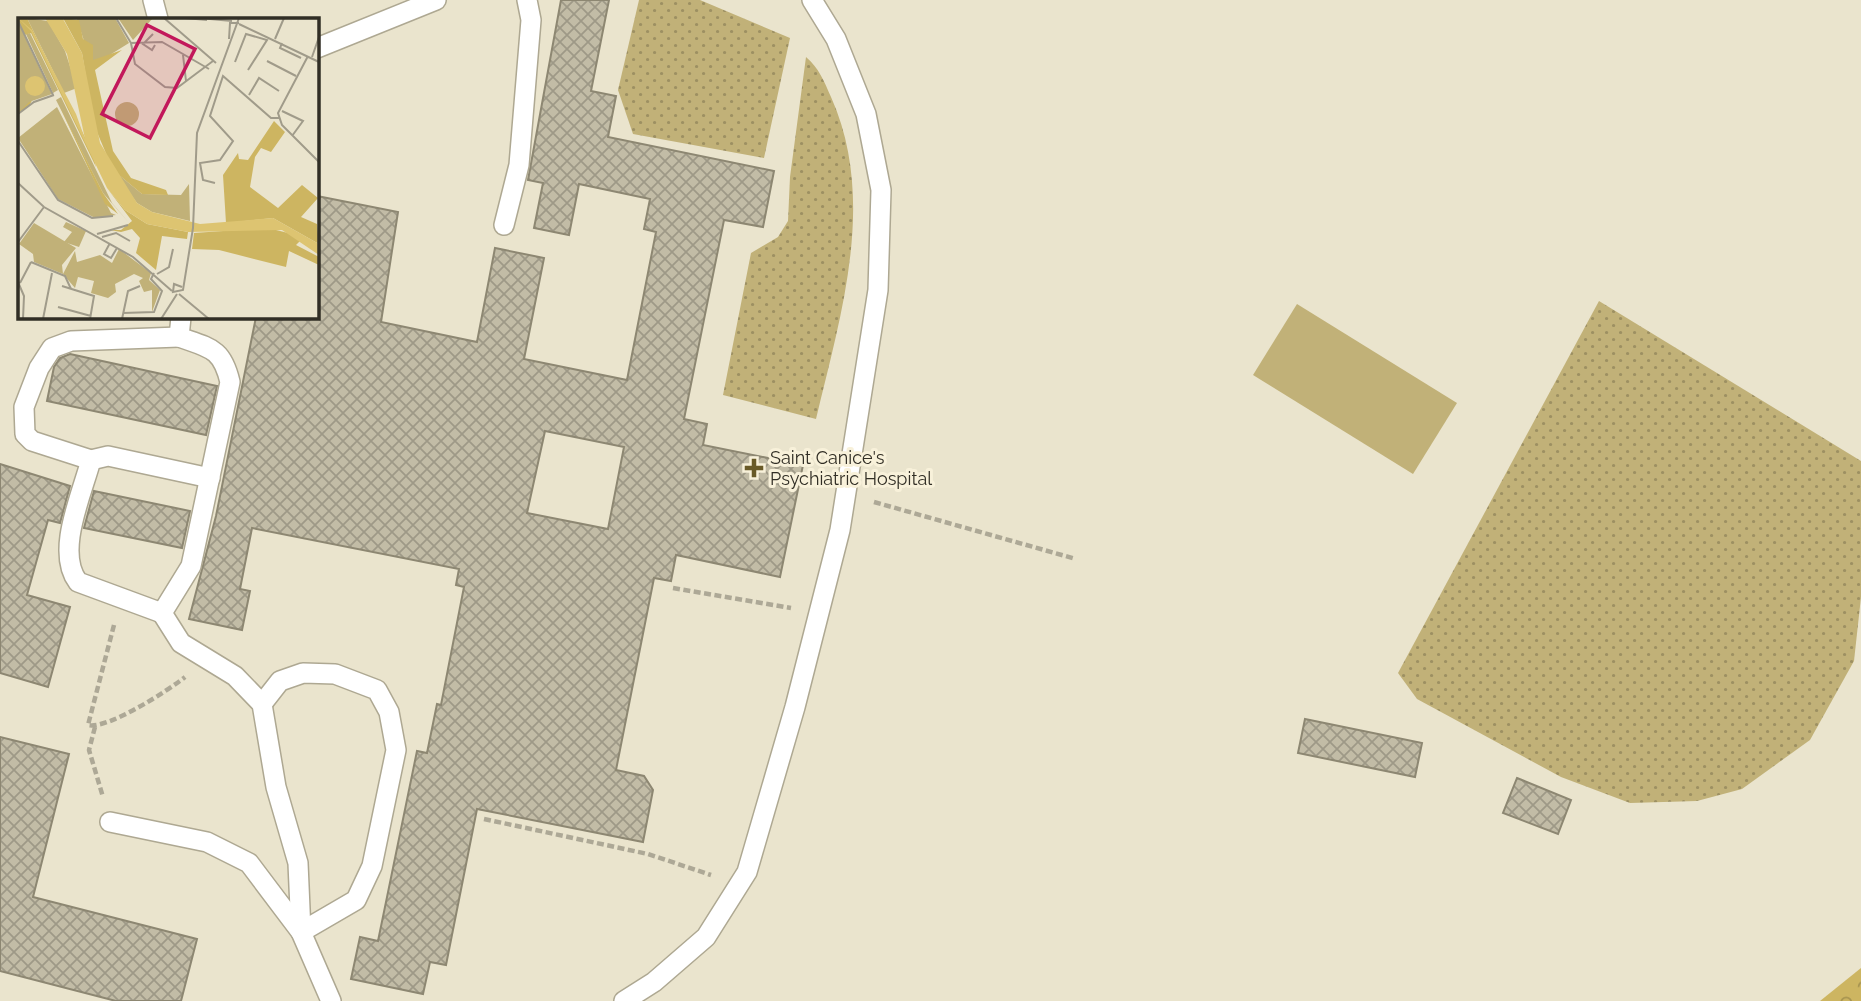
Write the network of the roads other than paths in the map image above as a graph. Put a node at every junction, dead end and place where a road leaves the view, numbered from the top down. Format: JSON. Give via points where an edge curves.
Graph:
{"nodes":[{"id":1,"x":153,"y":0,"type":"edge"},
{"id":2,"x":436,"y":0,"type":"edge"},
{"id":3,"x":527,"y":0,"type":"edge"},
{"id":4,"x":812,"y":0,"type":"edge"},
{"id":5,"x":158,"y":18,"type":"edge"},
{"id":6,"x":318,"y":48,"type":"edge"},
{"id":7,"x":504,"y":225,"type":"dead end"},
{"id":8,"x":181,"y":318,"type":"edge"},
{"id":9,"x":179,"y":337,"type":"junction"},
{"id":10,"x":91,"y":460,"type":"junction"},
{"id":11,"x":210,"y":478,"type":"junction"},
{"id":12,"x":162,"y":614,"type":"junction"},
{"id":13,"x":262,"y":704,"type":"junction"},
{"id":14,"x":110,"y":822,"type":"road end"},
{"id":15,"x":301,"y":932,"type":"junction"},
{"id":16,"x":331,"y":1001,"type":"edge"},
{"id":17,"x":624,"y":1001,"type":"edge"}],
"edges":[{"from":1,"to":5,"type":"lane"},
{"from":2,"to":6,"type":"lane"},
{"from":3,"to":7,"type":"lane","via":[[531,20],[519,165]]},
{"from":4,"to":17,"type":"lane","via":[[836,39],[866,114],[881,190],[878,290],[846,494],[819,613],[747,872],[706,937]]},
{"from":8,"to":9,"type":"lane"},
{"from":9,"to":10,"type":"lane","via":[[71,341],[52,348],[24,407],[25,434],[32,441]]},
{"from":9,"to":11,"type":"lane","via":[[214,349],[225,362],[230,382]]},
{"from":10,"to":11,"type":"lane","via":[[108,456]]},
{"from":10,"to":12,"type":"lane","via":[[66,552],[70,571],[78,582]]},
{"from":11,"to":12,"type":"lane","via":[[191,566]]},
{"from":12,"to":13,"type":"lane","via":[[181,643],[235,676]]},
{"from":13,"to":15,"type":"lane","via":[[276,787],[298,863]]},
{"from":13,"to":15,"type":"lane","via":[[280,681],[303,673],[335,674],[376,690],[389,712],[396,750],[372,866],[356,900]]},
{"from":14,"to":15,"type":"lane","via":[[207,842],[249,863]]},
{"from":15,"to":16,"type":"lane"}]}
